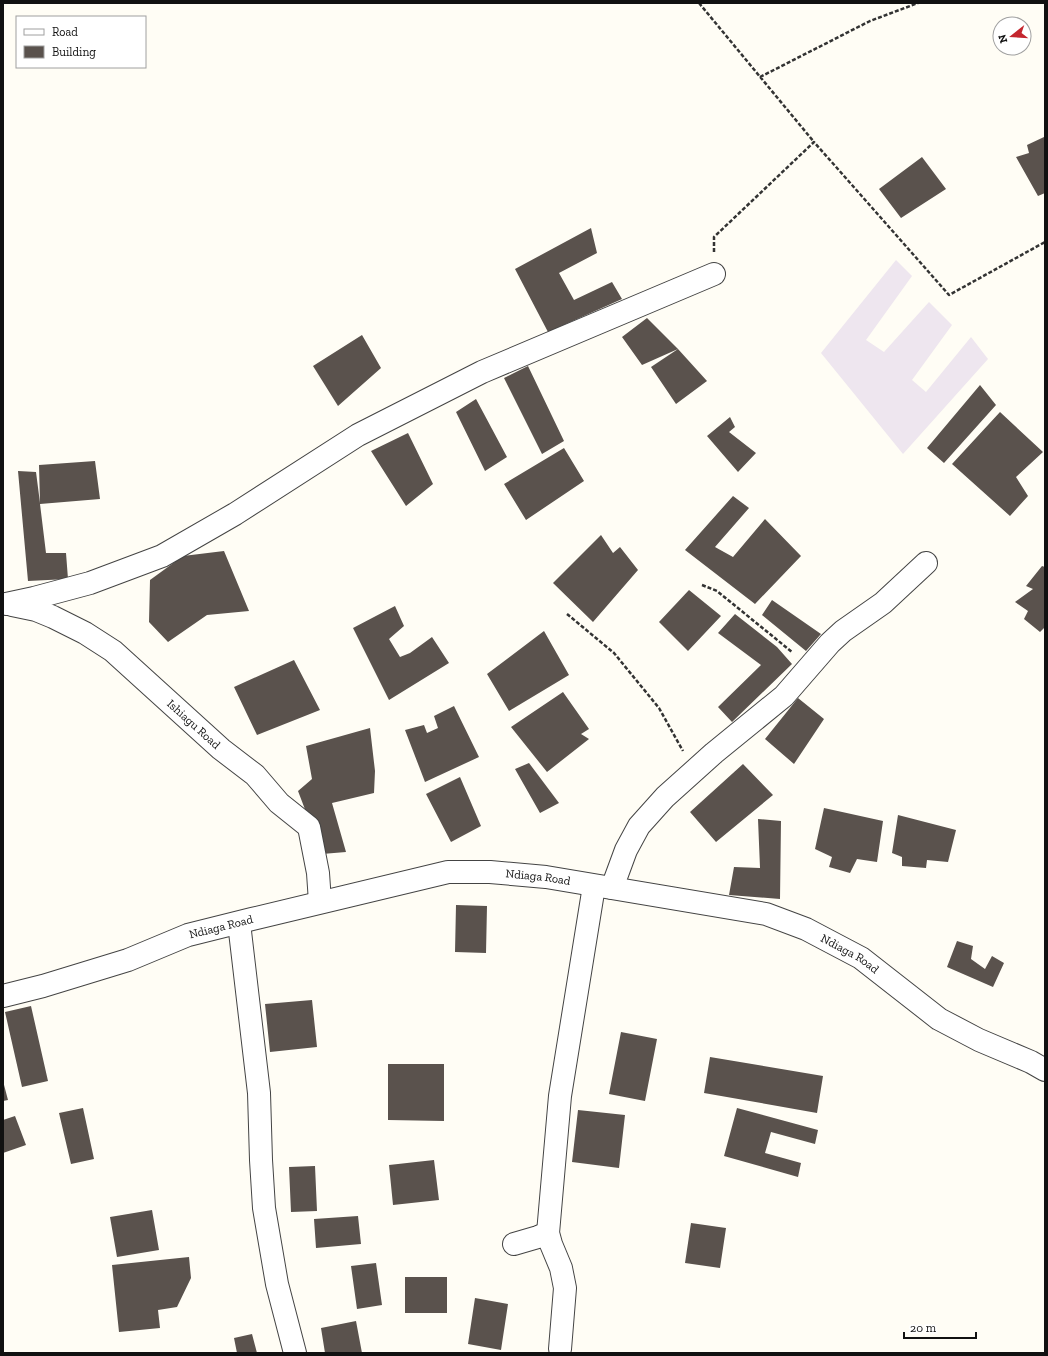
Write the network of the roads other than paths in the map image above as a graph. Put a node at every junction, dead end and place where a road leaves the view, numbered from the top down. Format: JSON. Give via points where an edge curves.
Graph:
{"nodes":[{"id":1,"x":714,"y":274,"type":"road end"},
{"id":2,"x":926,"y":563,"type":"dead end"},
{"id":3,"x":5,"y":603,"type":"edge"},
{"id":4,"x":603,"y":887,"type":"junction"},
{"id":5,"x":320,"y":902,"type":"junction"},
{"id":6,"x":239,"y":923,"type":"junction"},
{"id":7,"x":3,"y":996,"type":"edge"},
{"id":8,"x":1045,"y":1070,"type":"edge"},
{"id":9,"x":548,"y":1233,"type":"junction"},
{"id":10,"x":514,"y":1244,"type":"dead end"},
{"id":11,"x":560,"y":1350,"type":"dead end"},
{"id":12,"x":295,"y":1353,"type":"edge"}],
"edges":[{"from":1,"to":3,"type":"street","via":[[482,372],[358,435],[235,514],[162,556],[90,583]]},
{"from":2,"to":4,"type":"street","via":[[883,603],[838,635],[784,696],[665,797],[639,826]]},
{"from":3,"to":5,"type":"street","name":"Ishiagu Road","via":[[36,610],[85,633],[112,651],[221,749],[255,775],[278,803],[309,827],[318,873]]},
{"from":4,"to":5,"type":"street","name":"Ndiaga Road","via":[[546,877],[490,872],[448,872]]},
{"from":4,"to":8,"type":"street","name":"Ndiaga Road","via":[[766,914],[806,929],[861,958],[939,1019]]},
{"from":4,"to":9,"type":"street","via":[[560,1096]]},
{"from":5,"to":6,"type":"street","name":"Ndiaga Road"},
{"from":6,"to":7,"type":"street","name":"Ndiaga Road","via":[[188,936],[128,960]]},
{"from":6,"to":12,"type":"street","via":[[259,1093],[264,1208],[277,1284]]},
{"from":9,"to":10,"type":"street"},
{"from":9,"to":11,"type":"street","via":[[561,1268],[565,1288]]}]}
